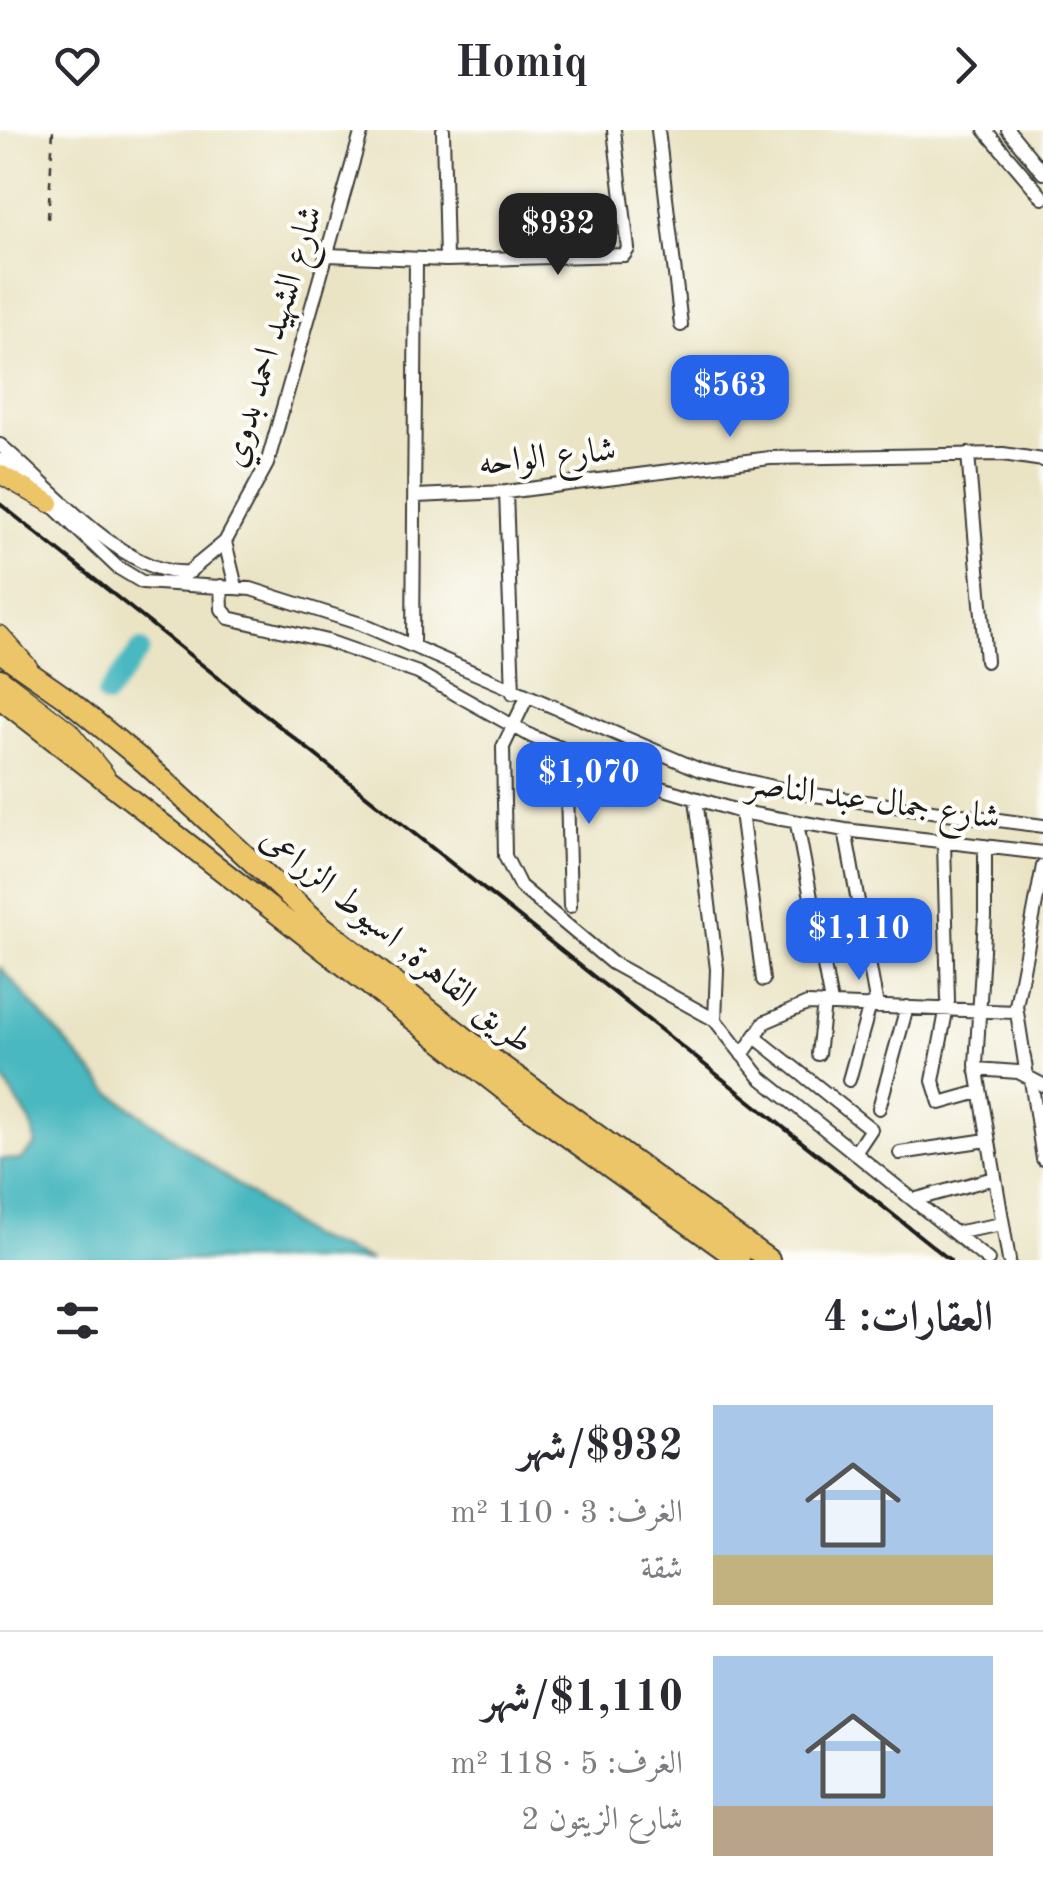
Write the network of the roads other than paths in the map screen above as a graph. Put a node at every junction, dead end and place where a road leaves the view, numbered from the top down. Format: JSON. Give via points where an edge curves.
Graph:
{"nodes":[{"id":1,"x":362,"y":130,"type":"edge"},
{"id":2,"x":442,"y":130,"type":"edge"},
{"id":3,"x":614,"y":130,"type":"edge"},
{"id":4,"x":658,"y":130,"type":"edge"},
{"id":5,"x":985,"y":130,"type":"edge"},
{"id":6,"x":1008,"y":130,"type":"edge"},
{"id":7,"x":1043,"y":173,"type":"edge"},
{"id":8,"x":1043,"y":198,"type":"edge"},
{"id":9,"x":329,"y":254,"type":"junction"},
{"id":10,"x":416,"y":260,"type":"junction"},
{"id":11,"x":446,"y":260,"type":"junction"},
{"id":12,"x":681,"y":324,"type":"dead end"},
{"id":13,"x":0,"y":445,"type":"edge"},
{"id":14,"x":968,"y":454,"type":"junction"},
{"id":15,"x":0,"y":460,"type":"edge"},
{"id":16,"x":1043,"y":460,"type":"edge"},
{"id":17,"x":0,"y":474,"type":"edge"},
{"id":18,"x":506,"y":492,"type":"junction"},
{"id":19,"x":416,"y":496,"type":"junction"},
{"id":20,"x":50,"y":503,"type":"junction"},
{"id":21,"x":225,"y":542,"type":"junction"},
{"id":22,"x":192,"y":572,"type":"junction"},
{"id":23,"x":170,"y":586,"type":"junction"},
{"id":24,"x":221,"y":586,"type":"junction"},
{"id":25,"x":236,"y":588,"type":"junction"},
{"id":26,"x":334,"y":615,"type":"junction"},
{"id":27,"x":0,"y":635,"type":"edge"},
{"id":28,"x":327,"y":641,"type":"junction"},
{"id":29,"x":413,"y":644,"type":"junction"},
{"id":30,"x":0,"y":652,"type":"edge"},
{"id":31,"x":986,"y":661,"type":"dead end"},
{"id":32,"x":34,"y":676,"type":"junction"},
{"id":33,"x":0,"y":678,"type":"edge"},
{"id":34,"x":519,"y":696,"type":"junction"},
{"id":35,"x":0,"y":698,"type":"edge"},
{"id":36,"x":510,"y":725,"type":"junction"},
{"id":37,"x":566,"y":750,"type":"junction"},
{"id":38,"x":107,"y":778,"type":"junction"},
{"id":39,"x":696,"y":799,"type":"junction"},
{"id":40,"x":741,"y":812,"type":"junction"},
{"id":41,"x":797,"y":824,"type":"junction"},
{"id":42,"x":1043,"y":826,"type":"edge"},
{"id":43,"x":844,"y":830,"type":"junction"},
{"id":44,"x":944,"y":842,"type":"junction"},
{"id":45,"x":985,"y":846,"type":"junction"},
{"id":46,"x":1043,"y":852,"type":"edge"},
{"id":47,"x":1043,"y":866,"type":"edge"},
{"id":48,"x":570,"y":906,"type":"dead end"},
{"id":49,"x":762,"y":980,"type":"dead end"},
{"id":50,"x":827,"y":1004,"type":"junction"},
{"id":51,"x":874,"y":1005,"type":"junction"},
{"id":52,"x":907,"y":1007,"type":"junction"},
{"id":53,"x":947,"y":1009,"type":"junction"},
{"id":54,"x":981,"y":1010,"type":"junction"},
{"id":55,"x":1016,"y":1012,"type":"junction"},
{"id":56,"x":715,"y":1020,"type":"junction"},
{"id":57,"x":755,"y":1037,"type":"junction"},
{"id":58,"x":818,"y":1054,"type":"dead end"},
{"id":59,"x":742,"y":1055,"type":"junction"},
{"id":60,"x":976,"y":1070,"type":"junction"},
{"id":61,"x":849,"y":1080,"type":"dead end"},
{"id":62,"x":1034,"y":1080,"type":"edge"},
{"id":63,"x":979,"y":1092,"type":"junction"},
{"id":64,"x":879,"y":1108,"type":"dead end"},
{"id":65,"x":987,"y":1140,"type":"junction"},
{"id":66,"x":855,"y":1153,"type":"junction"},
{"id":67,"x":900,"y":1153,"type":"dead end"},
{"id":68,"x":1043,"y":1159,"type":"edge"},
{"id":69,"x":994,"y":1178,"type":"junction"},
{"id":70,"x":913,"y":1200,"type":"junction"},
{"id":71,"x":1002,"y":1224,"type":"junction"},
{"id":72,"x":954,"y":1233,"type":"junction"},
{"id":73,"x":740,"y":1260,"type":"edge"},
{"id":74,"x":768,"y":1260,"type":"edge"},
{"id":75,"x":988,"y":1260,"type":"edge"},
{"id":76,"x":1009,"y":1260,"type":"edge"}],
"edges":[{"from":1,"to":9,"type":"street","name":"شارع الشهيد احمد بدوي"},
{"from":2,"to":11,"type":"street"},
{"from":3,"to":11,"type":"street","via":[[626,254]]},
{"from":4,"to":12,"type":"street"},
{"from":5,"to":8,"type":"street"},
{"from":6,"to":7,"type":"street"},
{"from":9,"to":10,"type":"street"},
{"from":9,"to":21,"type":"street","name":"شارع الشهيد احمد بدوي","via":[[267,464]]},
{"from":10,"to":11,"type":"street"},
{"from":10,"to":19,"type":"street"},
{"from":13,"to":22,"type":"street","via":[[134,560]]},
{"from":14,"to":16,"type":"street","name":"شارع الواحه"},
{"from":14,"to":18,"type":"street","name":"شارع الواحه","via":[[770,458]]},
{"from":14,"to":31,"type":"street"},
{"from":15,"to":20,"type":"street","name":"شارع جمال عبد الناصر"},
{"from":17,"to":20,"type":"main road"},
{"from":18,"to":19,"type":"street","name":"شارع الواحه"},
{"from":18,"to":34,"type":"street"},
{"from":19,"to":29,"type":"street"},
{"from":20,"to":23,"type":"street","name":"شارع جمال عبد الناصر","via":[[129,576]]},
{"from":21,"to":22,"type":"street","name":"شارع الشهيد احمد بدوي"},
{"from":21,"to":25,"type":"street"},
{"from":22,"to":23,"type":"street","name":"شارع الشهيد احمد بدوي"},
{"from":23,"to":24,"type":"street","name":"شارع جمال عبد الناصر"},
{"from":24,"to":25,"type":"street","name":"شارع جمال عبد الناصر"},
{"from":24,"to":28,"type":"street","name":"شارع جمال عبد الناصر","via":[[226,616]]},
{"from":25,"to":26,"type":"street","name":"شارع جمال عبد الناصر"},
{"from":26,"to":28,"type":"street"},
{"from":26,"to":29,"type":"street","name":"شارع جمال عبد الناصر"},
{"from":27,"to":32,"type":"main road"},
{"from":28,"to":36,"type":"street","name":"شارع جمال عبد الناصر","via":[[418,674]]},
{"from":29,"to":34,"type":"street","name":"شارع جمال عبد الناصر"},
{"from":30,"to":32,"type":"highway","name":"طريق القاهرة, اسيوط الزراعى"},
{"from":32,"to":74,"type":"highway","name":"طريق القاهرة, اسيوط الزراعى","via":[[144,762],[322,927]]},
{"from":33,"to":38,"type":"main road","via":[[69,731]]},
{"from":34,"to":36,"type":"street"},
{"from":34,"to":42,"type":"street","name":"شارع جمال عبد الناصر","via":[[700,770],[798,793]]},
{"from":35,"to":38,"type":"highway","name":"طريق القاهرة, اسيوط الزراعى"},
{"from":36,"to":37,"type":"street","name":"شارع جمال عبد الناصر"},
{"from":36,"to":56,"type":"street","via":[[503,747],[505,856],[520,886],[612,963]]},
{"from":37,"to":39,"type":"street","name":"شارع جمال عبد الناصر"},
{"from":37,"to":48,"type":"street"},
{"from":38,"to":73,"type":"highway","name":"طريق القاهرة, اسيوط الزراعى","via":[[522,1103]]},
{"from":39,"to":40,"type":"street","name":"شارع جمال عبد الناصر"},
{"from":39,"to":56,"type":"street","via":[[716,969]]},
{"from":40,"to":41,"type":"street","name":"شارع جمال عبد الناصر"},
{"from":40,"to":49,"type":"street"},
{"from":41,"to":43,"type":"street","name":"شارع جمال عبد الناصر"},
{"from":41,"to":50,"type":"street"},
{"from":43,"to":44,"type":"street","name":"شارع جمال عبد الناصر"},
{"from":43,"to":51,"type":"street"},
{"from":44,"to":45,"type":"street","name":"شارع جمال عبد الناصر"},
{"from":44,"to":53,"type":"street"},
{"from":45,"to":46,"type":"street","name":"شارع جمال عبد الناصر"},
{"from":45,"to":54,"type":"street"},
{"from":47,"to":55,"type":"street"},
{"from":50,"to":51,"type":"street"},
{"from":50,"to":57,"type":"street","via":[[785,1010]]},
{"from":50,"to":58,"type":"street"},
{"from":51,"to":52,"type":"street"},
{"from":51,"to":61,"type":"street"},
{"from":52,"to":53,"type":"street"},
{"from":52,"to":64,"type":"street"},
{"from":53,"to":54,"type":"street"},
{"from":53,"to":63,"type":"street","via":[[933,1075],[936,1099]]},
{"from":54,"to":55,"type":"street"},
{"from":54,"to":60,"type":"street"},
{"from":55,"to":62,"type":"street"},
{"from":56,"to":59,"type":"street"},
{"from":57,"to":59,"type":"street"},
{"from":57,"to":66,"type":"street","via":[[871,1129]]},
{"from":59,"to":66,"type":"street"},
{"from":60,"to":62,"type":"street"},
{"from":60,"to":63,"type":"street"},
{"from":62,"to":68,"type":"street"},
{"from":63,"to":65,"type":"street"},
{"from":65,"to":67,"type":"street"},
{"from":65,"to":69,"type":"street"},
{"from":66,"to":70,"type":"street"},
{"from":69,"to":70,"type":"street"},
{"from":69,"to":71,"type":"street"},
{"from":70,"to":72,"type":"street"},
{"from":71,"to":72,"type":"street"},
{"from":71,"to":76,"type":"street"},
{"from":72,"to":75,"type":"street"}]}
